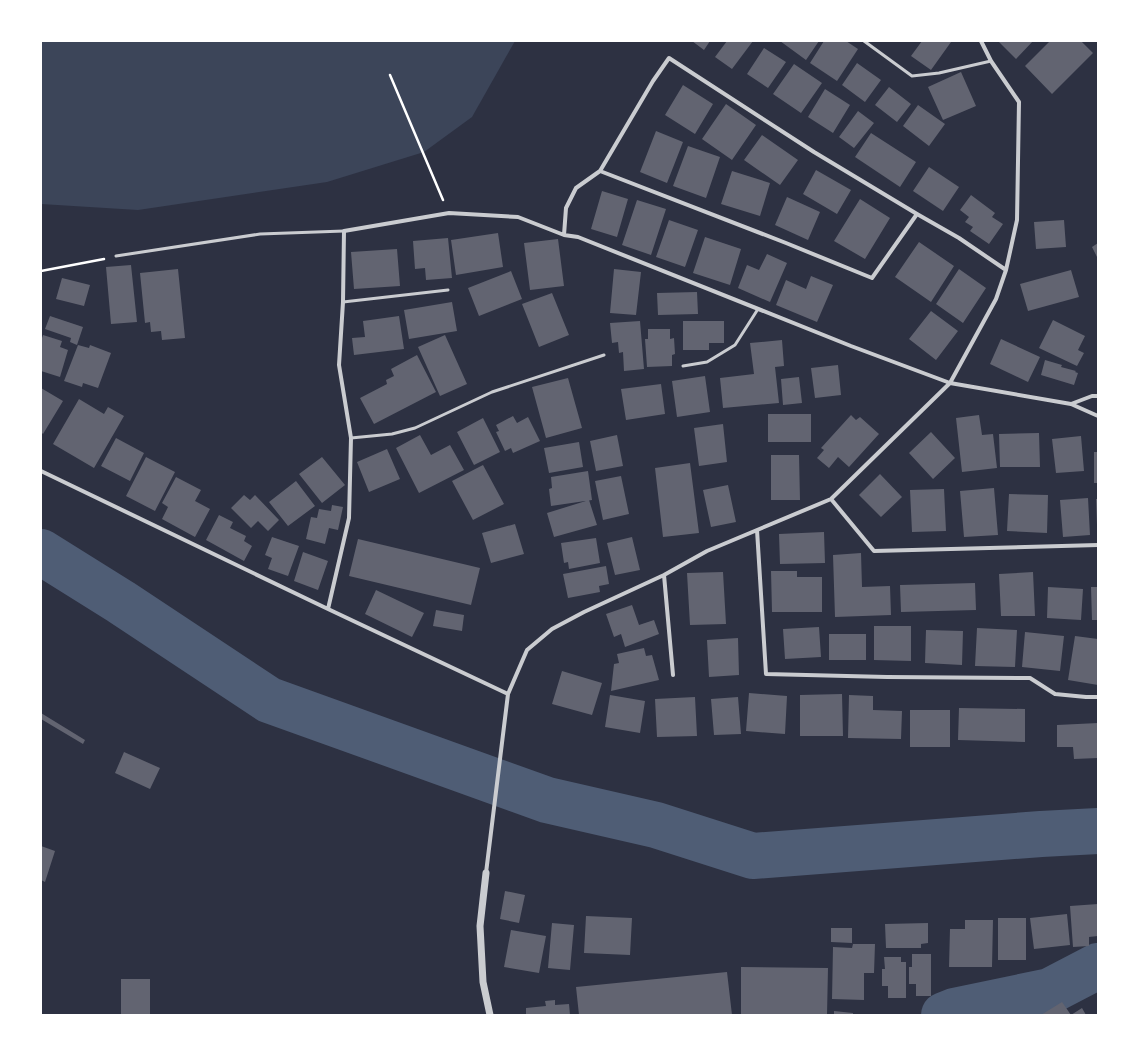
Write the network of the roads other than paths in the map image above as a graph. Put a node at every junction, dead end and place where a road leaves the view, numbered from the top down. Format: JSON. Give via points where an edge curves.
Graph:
{"nodes":[{"id":1,"x":864,"y":41,"type":"edge"},
{"id":2,"x":981,"y":41,"type":"edge"},
{"id":3,"x":991,"y":61,"type":"junction"},
{"id":4,"x":600,"y":171,"type":"junction"},
{"id":5,"x":917,"y":214,"type":"junction"},
{"id":6,"x":344,"y":231,"type":"junction"},
{"id":7,"x":564,"y":235,"type":"junction"},
{"id":8,"x":116,"y":256,"type":"road end"},
{"id":9,"x":1006,"y":270,"type":"junction"},
{"id":10,"x":448,"y":290,"type":"dead end"},
{"id":11,"x":343,"y":302,"type":"junction"},
{"id":12,"x":758,"y":309,"type":"junction"},
{"id":13,"x":604,"y":355,"type":"dead end"},
{"id":14,"x":683,"y":366,"type":"dead end"},
{"id":15,"x":950,"y":383,"type":"junction"},
{"id":16,"x":1098,"y":396,"type":"edge"},
{"id":17,"x":1071,"y":404,"type":"junction"},
{"id":18,"x":1098,"y":416,"type":"edge"},
{"id":19,"x":351,"y":438,"type":"junction"},
{"id":20,"x":41,"y":472,"type":"edge"},
{"id":21,"x":831,"y":499,"type":"junction"},
{"id":22,"x":757,"y":530,"type":"junction"},
{"id":23,"x":1098,"y":545,"type":"edge"},
{"id":24,"x":664,"y":575,"type":"junction"},
{"id":25,"x":328,"y":609,"type":"junction"},
{"id":26,"x":673,"y":675,"type":"dead end"},
{"id":27,"x":508,"y":694,"type":"junction"},
{"id":28,"x":1098,"y":697,"type":"edge"},
{"id":29,"x":486,"y":873,"type":"joint"},
{"id":30,"x":490,"y":1015,"type":"edge"}],
"edges":[{"from":1,"to":3,"type":"lane","via":[[912,76],[939,73]]},
{"from":2,"to":3,"type":"street"},
{"from":3,"to":9,"type":"street","via":[[1019,102],[1017,220]]},
{"from":4,"to":5,"type":"street","via":[[872,278]]},
{"from":4,"to":5,"type":"street","via":[[653,80],[669,58],[814,152]]},
{"from":4,"to":7,"type":"street","via":[[576,188],[566,208]]},
{"from":5,"to":9,"type":"street","via":[[959,238]]},
{"from":6,"to":7,"type":"street","via":[[449,213],[518,217]]},
{"from":6,"to":8,"type":"lane","via":[[260,234]]},
{"from":6,"to":11,"type":"street"},
{"from":7,"to":12,"type":"street","via":[[578,237]]},
{"from":9,"to":15,"type":"street","via":[[996,299]]},
{"from":10,"to":11,"type":"lane"},
{"from":11,"to":19,"type":"street","via":[[339,365]]},
{"from":12,"to":14,"type":"lane","via":[[735,345],[707,362]]},
{"from":12,"to":15,"type":"street"},
{"from":13,"to":19,"type":"lane","via":[[492,392],[415,428],[392,434]]},
{"from":15,"to":17,"type":"street"},
{"from":15,"to":21,"type":"street"},
{"from":16,"to":17,"type":"street"},
{"from":17,"to":18,"type":"street"},
{"from":19,"to":25,"type":"street","via":[[349,518]]},
{"from":20,"to":25,"type":"street"},
{"from":21,"to":22,"type":"street"},
{"from":21,"to":23,"type":"street","via":[[874,551]]},
{"from":22,"to":24,"type":"street","via":[[708,551]]},
{"from":22,"to":28,"type":"street","via":[[766,674],[1030,678],[1055,694]]},
{"from":24,"to":26,"type":"street"},
{"from":24,"to":27,"type":"street","via":[[552,629],[527,650]]},
{"from":25,"to":27,"type":"street"},
{"from":27,"to":29,"type":"street"},
{"from":29,"to":30,"type":"street","via":[[480,926],[483,982]]}]}
